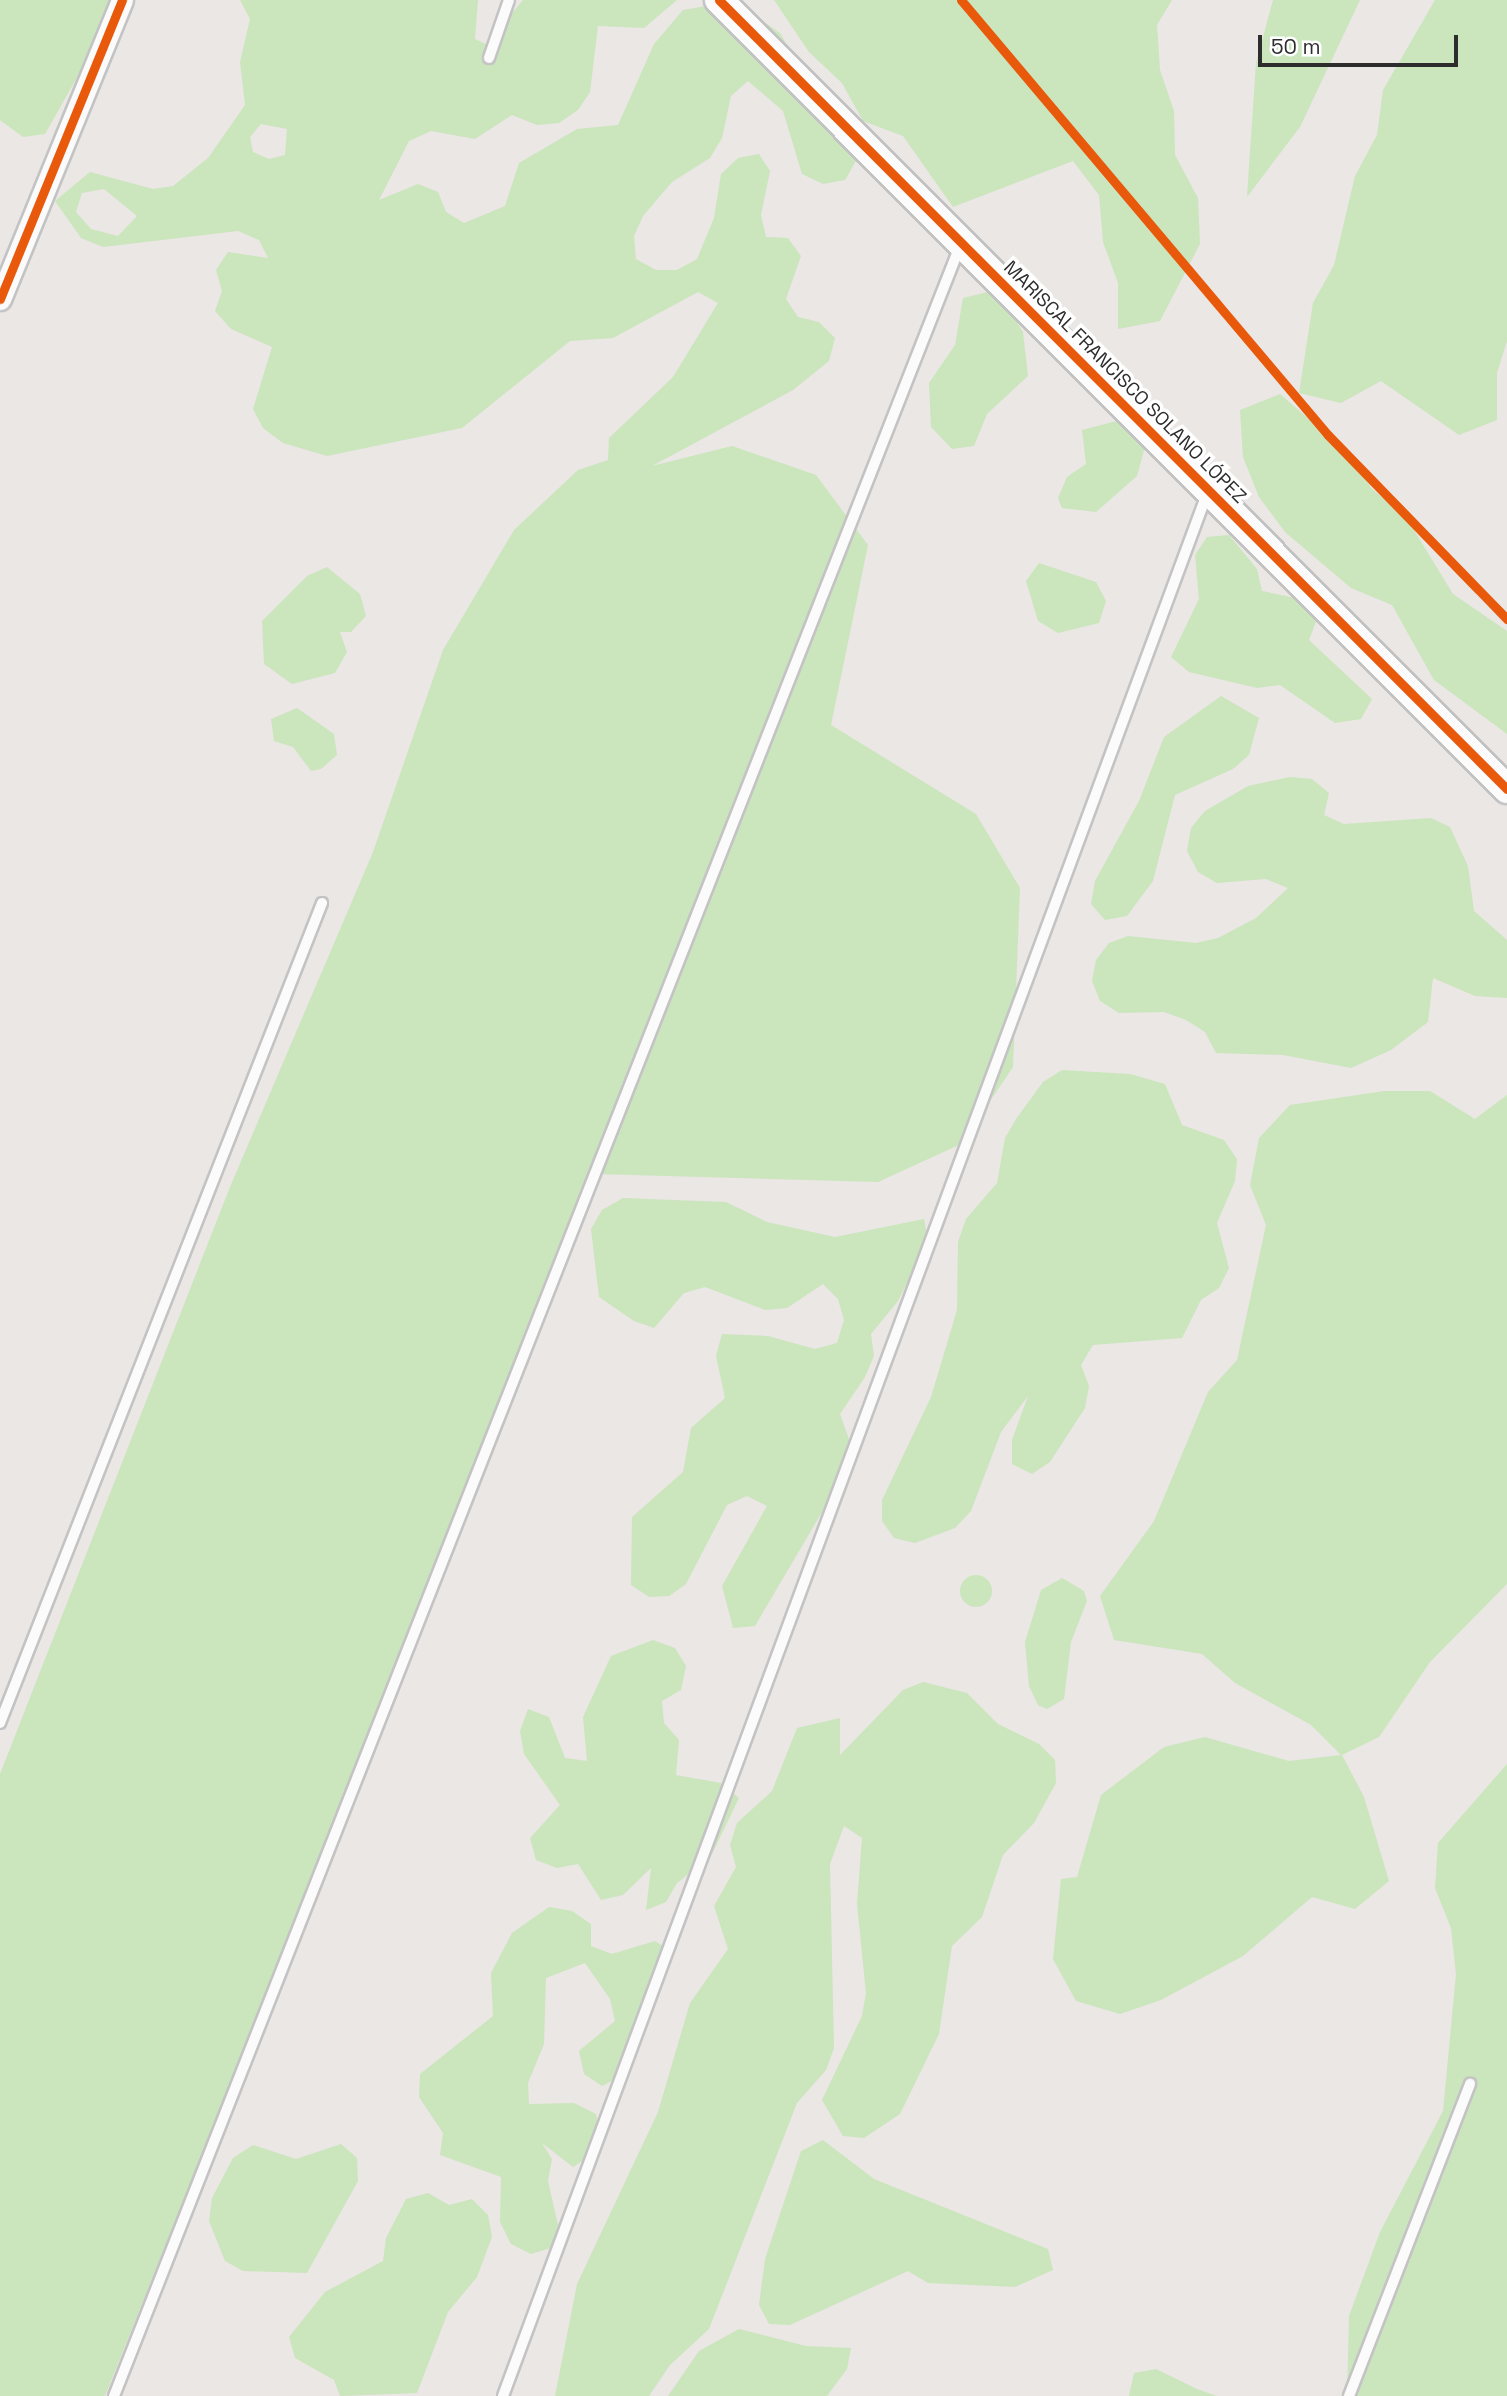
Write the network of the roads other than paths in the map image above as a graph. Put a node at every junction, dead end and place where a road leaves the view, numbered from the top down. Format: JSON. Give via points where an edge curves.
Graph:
{"nodes":[{"id":1,"x":122,"y":0,"type":"edge"},
{"id":2,"x":509,"y":0,"type":"edge"},
{"id":3,"x":719,"y":0,"type":"edge"},
{"id":4,"x":489,"y":58,"type":"dead end"},
{"id":5,"x":961,"y":242,"type":"junction"},
{"id":6,"x":0,"y":299,"type":"edge"},
{"id":7,"x":1208,"y":490,"type":"junction"},
{"id":8,"x":1507,"y":789,"type":"edge"},
{"id":9,"x":322,"y":903,"type":"dead end"},
{"id":10,"x":0,"y":1723,"type":"edge"},
{"id":11,"x":1470,"y":2084,"type":"dead end"},
{"id":12,"x":114,"y":2396,"type":"edge"},
{"id":13,"x":503,"y":2396,"type":"edge"},
{"id":14,"x":1349,"y":2396,"type":"edge"}],
"edges":[{"from":1,"to":6,"type":"street"},
{"from":2,"to":4,"type":"lane"},
{"from":3,"to":5,"type":"street","name":"MARISCAL FRANCISCO SOLANO LÓPEZ"},
{"from":5,"to":7,"type":"street","name":"MARISCAL FRANCISCO SOLANO LÓPEZ"},
{"from":5,"to":12,"type":"lane"},
{"from":7,"to":8,"type":"street","name":"MARISCAL FRANCISCO SOLANO LÓPEZ"},
{"from":7,"to":13,"type":"lane"},
{"from":9,"to":10,"type":"lane"},
{"from":11,"to":14,"type":"lane"}]}
